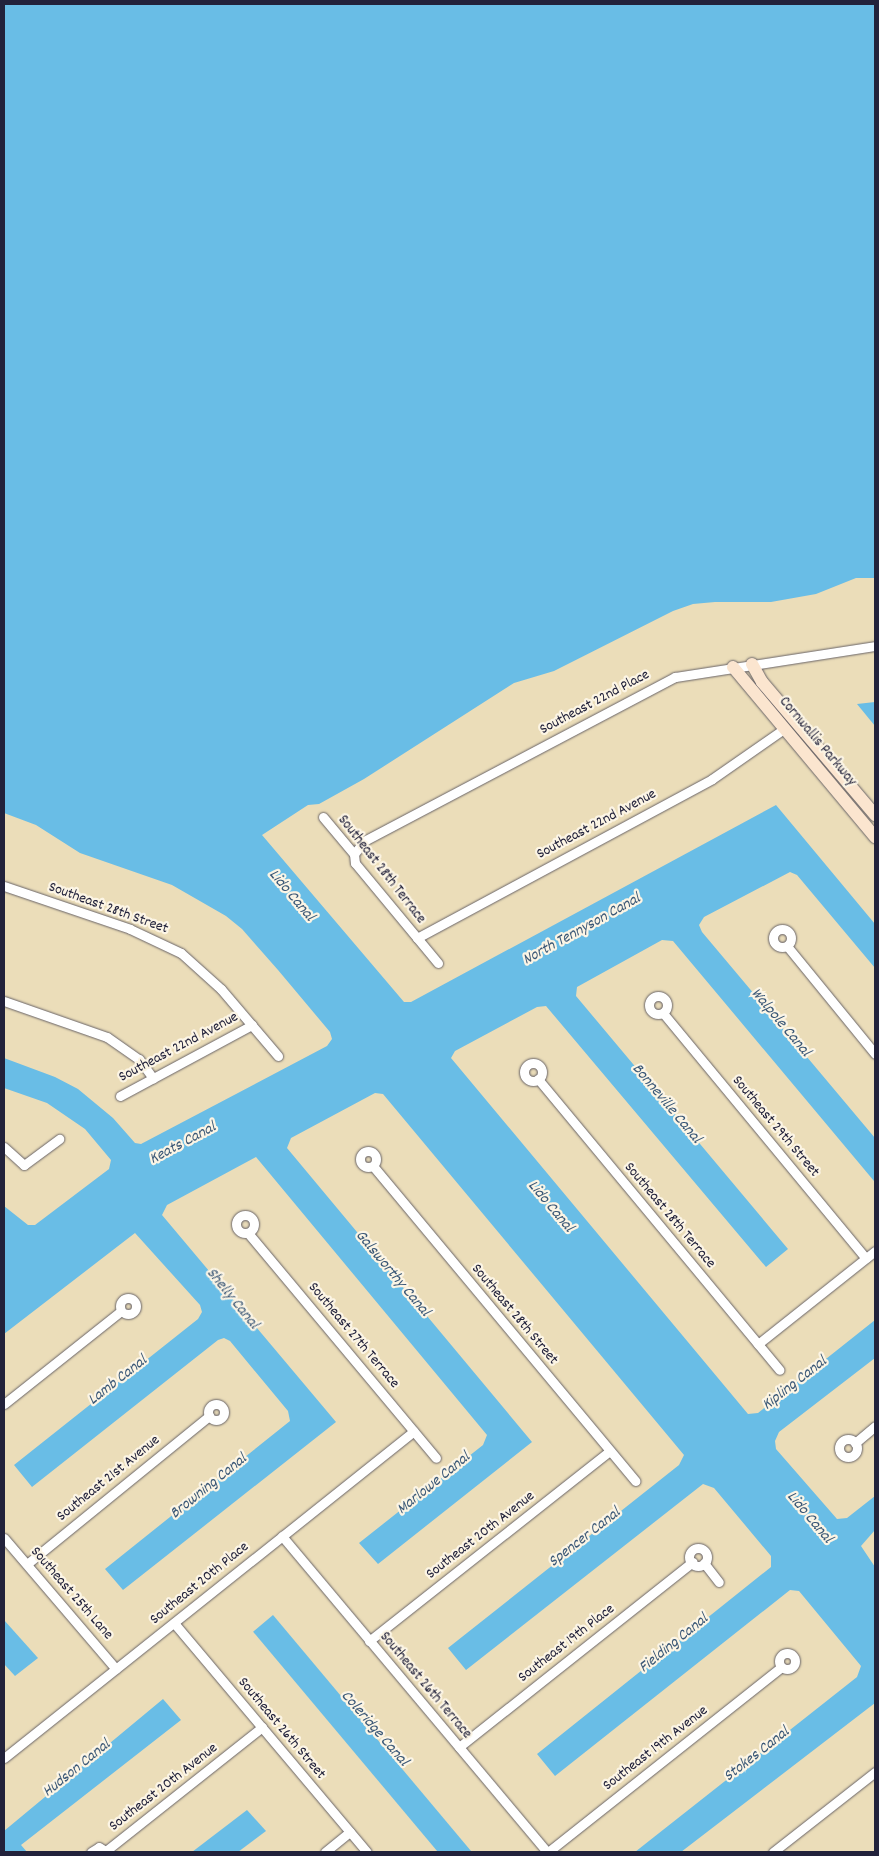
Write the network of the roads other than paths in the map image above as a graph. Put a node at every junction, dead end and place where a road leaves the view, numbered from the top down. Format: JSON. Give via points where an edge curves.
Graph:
{"nodes":[{"id":1,"x":875,"y":646,"type":"edge"},
{"id":2,"x":752,"y":664,"type":"junction"},
{"id":3,"x":733,"y":667,"type":"junction"},
{"id":4,"x":785,"y":728,"type":"junction"},
{"id":5,"x":875,"y":815,"type":"edge"},
{"id":6,"x":323,"y":817,"type":"dead end"},
{"id":7,"x":875,"y":837,"type":"edge"},
{"id":8,"x":354,"y":854,"type":"junction"},
{"id":9,"x":4,"y":886,"type":"edge"},
{"id":10,"x":417,"y":938,"type":"junction"},
{"id":11,"x":787,"y":946,"type":"dead end"},
{"id":12,"x":438,"y":962,"type":"dead end"},
{"id":13,"x":4,"y":1001,"type":"edge"},
{"id":14,"x":663,"y":1013,"type":"dead end"},
{"id":15,"x":252,"y":1025,"type":"junction"},
{"id":16,"x":875,"y":1054,"type":"edge"},
{"id":17,"x":278,"y":1056,"type":"dead end"},
{"id":18,"x":153,"y":1078,"type":"junction"},
{"id":19,"x":538,"y":1080,"type":"dead end"},
{"id":20,"x":120,"y":1096,"type":"dead end"},
{"id":21,"x":59,"y":1139,"type":"dead end"},
{"id":22,"x":4,"y":1147,"type":"edge"},
{"id":23,"x":373,"y":1166,"type":"dead end"},
{"id":24,"x":248,"y":1233,"type":"dead end"},
{"id":25,"x":875,"y":1251,"type":"edge"},
{"id":26,"x":866,"y":1258,"type":"junction"},
{"id":27,"x":121,"y":1311,"type":"dead end"},
{"id":28,"x":758,"y":1344,"type":"junction"},
{"id":29,"x":780,"y":1370,"type":"dead end"},
{"id":30,"x":4,"y":1404,"type":"edge"},
{"id":31,"x":210,"y":1416,"type":"dead end"},
{"id":32,"x":875,"y":1426,"type":"edge"},
{"id":33,"x":414,"y":1431,"type":"junction"},
{"id":34,"x":854,"y":1443,"type":"dead end"},
{"id":35,"x":610,"y":1451,"type":"junction"},
{"id":36,"x":436,"y":1458,"type":"dead end"},
{"id":37,"x":635,"y":1481,"type":"dead end"},
{"id":38,"x":282,"y":1536,"type":"junction"},
{"id":39,"x":4,"y":1538,"type":"edge"},
{"id":40,"x":692,"y":1562,"type":"junction"},
{"id":41,"x":27,"y":1564,"type":"junction"},
{"id":42,"x":704,"y":1564,"type":"junction"},
{"id":43,"x":719,"y":1582,"type":"dead end"},
{"id":44,"x":174,"y":1622,"type":"junction"},
{"id":45,"x":370,"y":1641,"type":"junction"},
{"id":46,"x":781,"y":1667,"type":"dead end"},
{"id":47,"x":116,"y":1669,"type":"junction"},
{"id":48,"x":262,"y":1728,"type":"junction"},
{"id":49,"x":459,"y":1747,"type":"junction"},
{"id":50,"x":5,"y":1754,"type":"edge"},
{"id":51,"x":875,"y":1772,"type":"edge"},
{"id":52,"x":350,"y":1832,"type":"junction"},
{"id":53,"x":107,"y":1851,"type":"edge"},
{"id":54,"x":91,"y":1852,"type":"edge"},
{"id":55,"x":325,"y":1852,"type":"edge"},
{"id":56,"x":367,"y":1852,"type":"edge"},
{"id":57,"x":548,"y":1852,"type":"edge"},
{"id":58,"x":773,"y":1852,"type":"edge"}],
"edges":[{"from":1,"to":2,"type":"street","name":"Southeast 22nd Place"},
{"from":2,"to":3,"type":"street","name":"Southeast 22nd Place"},
{"from":2,"to":5,"type":"street","name":"Cornwallis Parkway","via":[[762,682]]},
{"from":3,"to":4,"type":"street","name":"Cornwallis Parkway"},
{"from":3,"to":8,"type":"street","name":"Southeast 22nd Place","via":[[684,674],[659,684],[364,841]]},
{"from":4,"to":7,"type":"street","name":"Cornwallis Parkway"},
{"from":4,"to":10,"type":"street","name":"Southeast 22nd Avenue","via":[[712,779]]},
{"from":6,"to":8,"type":"street","name":"Southeast 28th Terrace"},
{"from":8,"to":10,"type":"street","name":"Southeast 28th Terrace","via":[[355,863]]},
{"from":9,"to":15,"type":"street","name":"Southeast 28th Street","via":[[130,929],[171,947],[208,976]]},
{"from":10,"to":12,"type":"street","name":"Southeast 28th Terrace"},
{"from":11,"to":16,"type":"street"},
{"from":13,"to":18,"type":"street","via":[[107,1037],[139,1059]]},
{"from":14,"to":26,"type":"street","name":"Southeast 29th Street"},
{"from":15,"to":17,"type":"street","name":"Southeast 28th Street"},
{"from":15,"to":18,"type":"street","name":"Southeast 22nd Avenue"},
{"from":18,"to":20,"type":"street","name":"Southeast 22nd Avenue"},
{"from":19,"to":28,"type":"street","name":"Southeast 28th Terrace"},
{"from":21,"to":22,"type":"street","via":[[24,1165]]},
{"from":23,"to":35,"type":"street","name":"Southeast 28th Street"},
{"from":24,"to":33,"type":"street","name":"Southeast 27th Terrace"},
{"from":25,"to":26,"type":"street"},
{"from":26,"to":28,"type":"street"},
{"from":27,"to":30,"type":"street"},
{"from":28,"to":29,"type":"street","name":"Southeast 28th Terrace"},
{"from":31,"to":41,"type":"street","name":"Southeast 21st Avenue"},
{"from":32,"to":34,"type":"street"},
{"from":33,"to":36,"type":"street","name":"Southeast 27th Terrace"},
{"from":33,"to":38,"type":"street","name":"Southeast 20th Place"},
{"from":35,"to":37,"type":"street","name":"Southeast 28th Street"},
{"from":35,"to":45,"type":"street","name":"Southeast 20th Avenue"},
{"from":38,"to":44,"type":"street","name":"Southeast 20th Place"},
{"from":38,"to":45,"type":"street","name":"Southeast 26th Terrace"},
{"from":39,"to":41,"type":"street","name":"Southeast 25th Lane"},
{"from":40,"to":42,"type":"street"},
{"from":40,"to":42,"type":"street","name":"Southeast 19th Place","via":[[690,1554],[700,1548],[706,1554]]},
{"from":40,"to":49,"type":"street","name":"Southeast 19th Place"},
{"from":41,"to":47,"type":"street","name":"Southeast 25th Lane"},
{"from":42,"to":43,"type":"street"},
{"from":44,"to":47,"type":"street","name":"Southeast 20th Place"},
{"from":44,"to":48,"type":"street","name":"Southeast 26th Street"},
{"from":45,"to":49,"type":"street","name":"Southeast 26th Terrace"},
{"from":46,"to":57,"type":"street","name":"Southeast 19th Avenue"},
{"from":47,"to":50,"type":"street","name":"Southeast 20th Place"},
{"from":48,"to":52,"type":"street","name":"Southeast 26th Street"},
{"from":48,"to":53,"type":"street","name":"Southeast 20th Avenue"},
{"from":49,"to":57,"type":"street","name":"Southeast 26th Terrace"},
{"from":51,"to":58,"type":"street"},
{"from":52,"to":55,"type":"street"},
{"from":52,"to":56,"type":"street","name":"Southeast 26th Street"},
{"from":53,"to":54,"type":"street","name":"Southeast 20th Avenue","via":[[99,1847]]}]}
